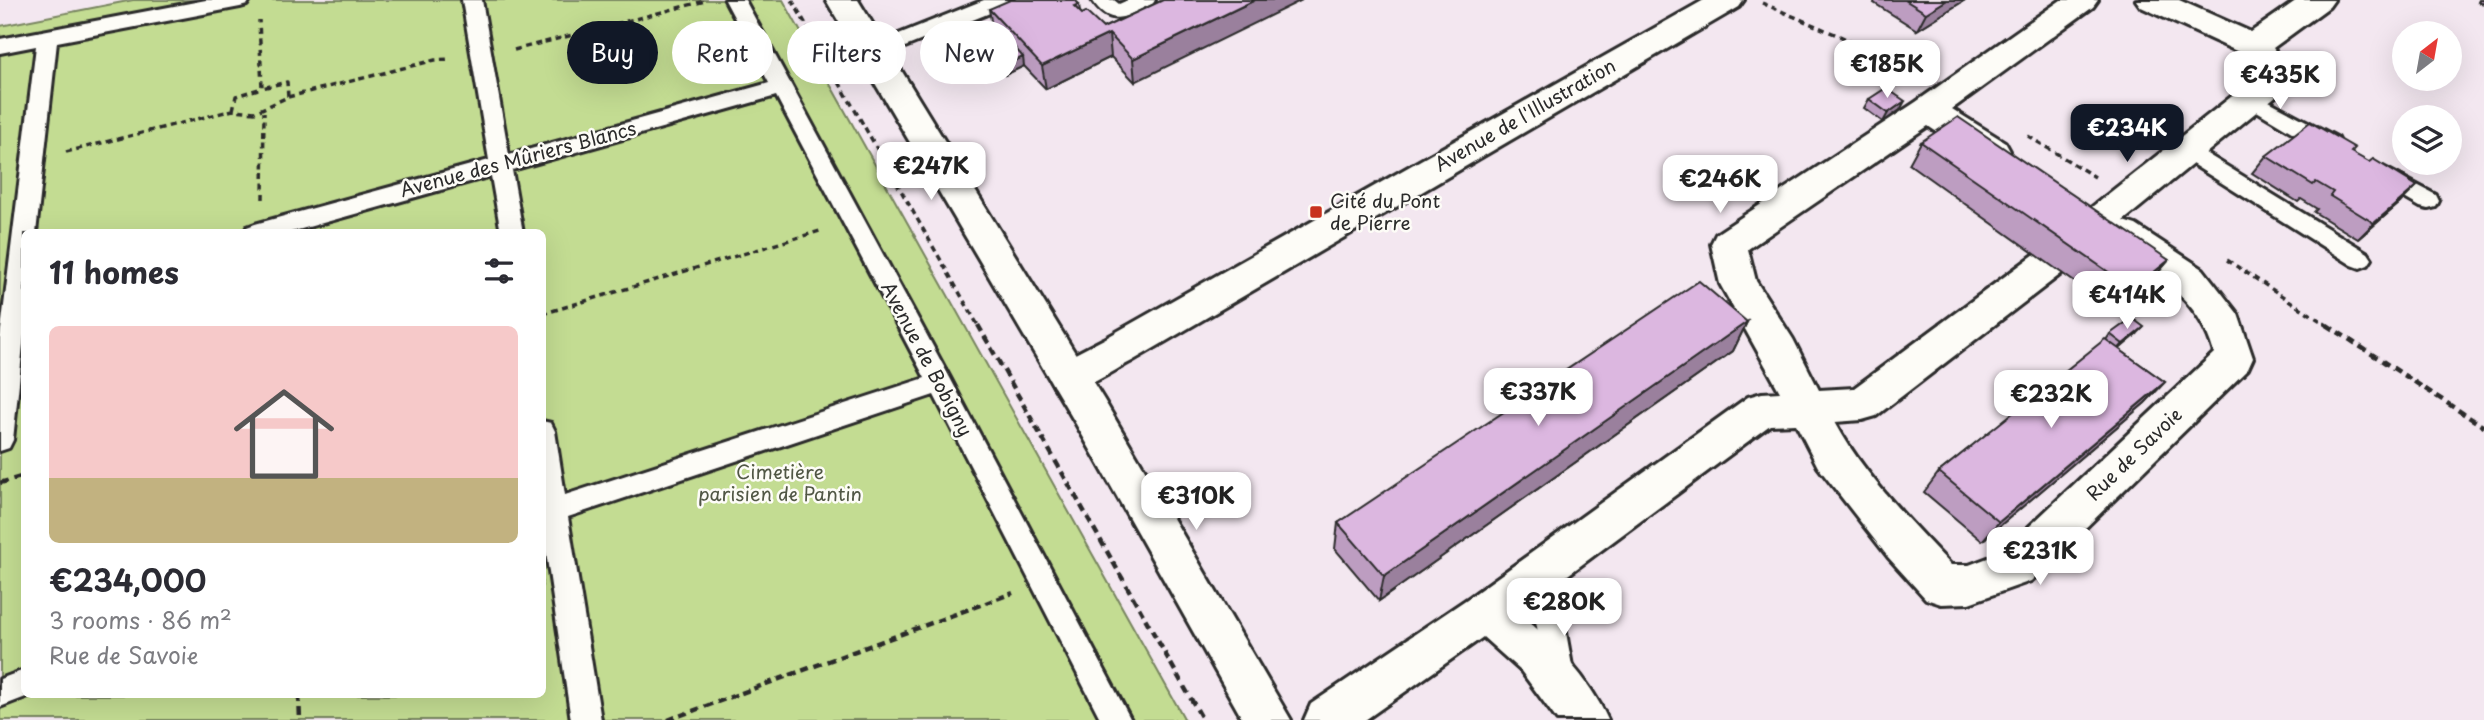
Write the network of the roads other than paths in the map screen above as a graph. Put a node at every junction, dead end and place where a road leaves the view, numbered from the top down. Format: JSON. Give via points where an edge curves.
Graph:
{"nodes":[{"id":1,"x":240,"y":0,"type":"edge"},
{"id":2,"x":472,"y":0,"type":"edge"},
{"id":3,"x":735,"y":0,"type":"edge"},
{"id":4,"x":842,"y":0,"type":"edge"},
{"id":5,"x":1003,"y":0,"type":"edge"},
{"id":6,"x":1102,"y":0,"type":"edge"},
{"id":7,"x":1145,"y":0,"type":"edge"},
{"id":8,"x":1728,"y":0,"type":"edge"},
{"id":9,"x":2082,"y":0,"type":"edge"},
{"id":10,"x":2152,"y":0,"type":"edge"},
{"id":11,"x":2318,"y":0,"type":"edge"},
{"id":12,"x":855,"y":21,"type":"edge"},
{"id":13,"x":47,"y":36,"type":"junction"},
{"id":14,"x":906,"y":39,"type":"edge"},
{"id":15,"x":0,"y":46,"type":"edge"},
{"id":16,"x":2254,"y":46,"type":"junction"},
{"id":17,"x":892,"y":84,"type":"edge"},
{"id":18,"x":782,"y":87,"type":"junction"},
{"id":19,"x":2252,"y":99,"type":"junction"},
{"id":20,"x":1928,"y":110,"type":"junction"},
{"id":21,"x":2189,"y":150,"type":"junction"},
{"id":22,"x":2346,"y":153,"type":"edge"},
{"id":23,"x":500,"y":164,"type":"junction"},
{"id":24,"x":2370,"y":167,"type":"edge"},
{"id":25,"x":2021,"y":169,"type":"edge"},
{"id":26,"x":2067,"y":199,"type":"edge"},
{"id":27,"x":2428,"y":201,"type":"dead end"},
{"id":28,"x":2091,"y":228,"type":"junction"},
{"id":29,"x":26,"y":229,"type":"edge"},
{"id":30,"x":268,"y":229,"type":"edge"},
{"id":31,"x":511,"y":229,"type":"edge"},
{"id":32,"x":21,"y":257,"type":"edge"},
{"id":33,"x":2360,"y":258,"type":"dead end"},
{"id":34,"x":2048,"y":264,"type":"dead end"},
{"id":35,"x":13,"y":301,"type":"edge"},
{"id":36,"x":1068,"y":376,"type":"junction"},
{"id":37,"x":940,"y":383,"type":"junction"},
{"id":38,"x":1808,"y":405,"type":"junction"},
{"id":39,"x":0,"y":434,"type":"edge"},
{"id":40,"x":0,"y":440,"type":"edge"},
{"id":41,"x":546,"y":485,"type":"edge"},
{"id":42,"x":548,"y":512,"type":"edge"},
{"id":43,"x":1541,"y":571,"type":"junction"},
{"id":44,"x":1485,"y":611,"type":"junction"},
{"id":45,"x":21,"y":685,"type":"edge"},
{"id":46,"x":0,"y":692,"type":"edge"},
{"id":47,"x":1574,"y":705,"type":"edge"},
{"id":48,"x":586,"y":720,"type":"edge"},
{"id":49,"x":1116,"y":720,"type":"edge"},
{"id":50,"x":1268,"y":720,"type":"edge"},
{"id":51,"x":1327,"y":720,"type":"edge"}],
"edges":[{"from":1,"to":13,"type":"lane"},
{"from":2,"to":23,"type":"lane"},
{"from":3,"to":18,"type":"lane","name":"Avenue de Bobigny"},
{"from":4,"to":12,"type":"street"},
{"from":5,"to":14,"type":"lane"},
{"from":6,"to":7,"type":"lane","via":[[1117,13]]},
{"from":8,"to":36,"type":"street","name":"Avenue de l'Illustration"},
{"from":9,"to":20,"type":"street"},
{"from":10,"to":16,"type":"street"},
{"from":11,"to":16,"type":"street"},
{"from":13,"to":15,"type":"lane"},
{"from":13,"to":29,"type":"lane"},
{"from":16,"to":19,"type":"street","via":[[2273,70],[2270,83]]},
{"from":17,"to":36,"type":"street"},
{"from":18,"to":23,"type":"lane","name":"Avenue des Mûriers Blancs"},
{"from":18,"to":37,"type":"lane","name":"Avenue de Bobigny"},
{"from":19,"to":21,"type":"street"},
{"from":19,"to":22,"type":"lane"},
{"from":20,"to":25,"type":"street"},
{"from":20,"to":38,"type":"street","name":"Rue de Savoie","via":[[1729,244],[1738,284]]},
{"from":21,"to":28,"type":"street"},
{"from":21,"to":33,"type":"lane"},
{"from":23,"to":30,"type":"lane","name":"Avenue des Mûriers Blancs"},
{"from":23,"to":31,"type":"lane"},
{"from":24,"to":27,"type":"lane"},
{"from":26,"to":28,"type":"street"},
{"from":28,"to":38,"type":"street","name":"Rue de Savoie","via":[[2190,279],[2225,325],[2234,358],[2016,567],[1969,584],[1941,585],[1832,455]]},
{"from":32,"to":35,"type":"lane"},
{"from":34,"to":38,"type":"street","via":[[1862,404]]},
{"from":35,"to":39,"type":"lane"},
{"from":36,"to":50,"type":"street"},
{"from":37,"to":42,"type":"lane"},
{"from":37,"to":49,"type":"lane","name":"Avenue de Bobigny"},
{"from":38,"to":43,"type":"street","via":[[1762,409]]},
{"from":39,"to":40,"type":"lane"},
{"from":41,"to":42,"type":"lane"},
{"from":42,"to":48,"type":"lane"},
{"from":43,"to":44,"type":"street"},
{"from":43,"to":47,"type":"lane"},
{"from":44,"to":47,"type":"street","via":[[1536,656]]},
{"from":44,"to":51,"type":"street"},
{"from":45,"to":46,"type":"lane"}]}
